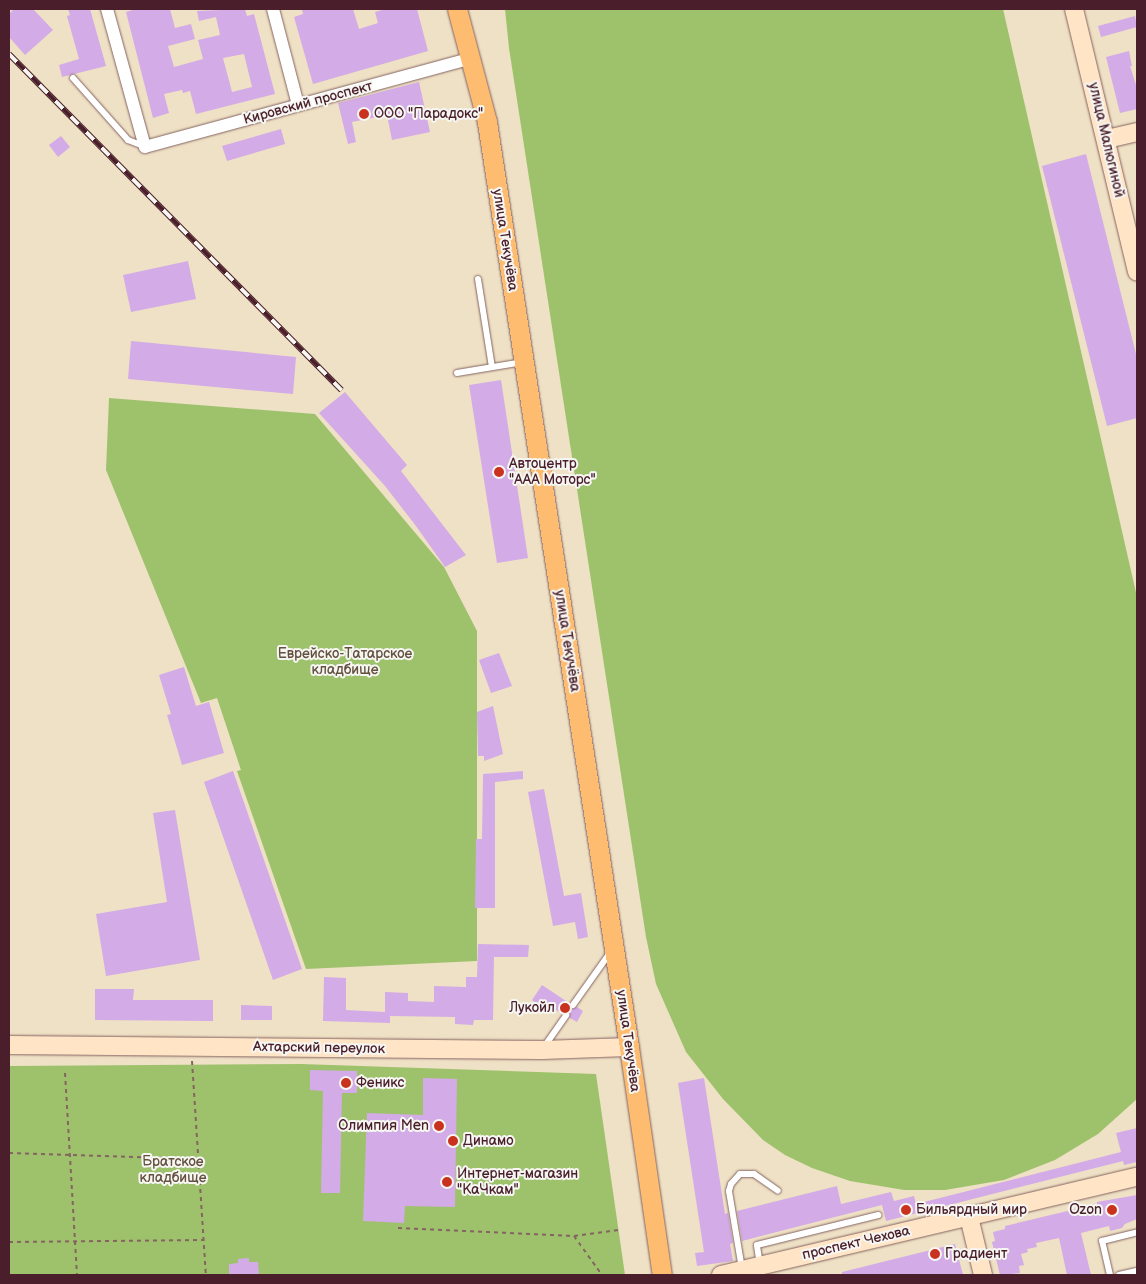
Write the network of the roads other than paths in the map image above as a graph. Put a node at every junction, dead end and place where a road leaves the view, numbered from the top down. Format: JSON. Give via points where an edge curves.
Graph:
{"nodes":[{"id":1,"x":107,"y":9,"type":"edge"},
{"id":2,"x":273,"y":9,"type":"edge"},
{"id":3,"x":457,"y":9,"type":"edge"},
{"id":4,"x":1074,"y":9,"type":"edge"},
{"id":5,"x":470,"y":59,"type":"junction"},
{"id":6,"x":73,"y":78,"type":"dead end"},
{"id":7,"x":298,"y":105,"type":"junction"},
{"id":8,"x":1137,"y":132,"type":"edge"},
{"id":9,"x":1107,"y":139,"type":"junction"},
{"id":10,"x":145,"y":147,"type":"junction"},
{"id":11,"x":1137,"y":272,"type":"edge"},
{"id":12,"x":478,"y":279,"type":"dead end"},
{"id":13,"x":524,"y":362,"type":"junction"},
{"id":14,"x":492,"y":367,"type":"junction"},
{"id":15,"x":457,"y":373,"type":"dead end"},
{"id":16,"x":614,"y":948,"type":"junction"},
{"id":17,"x":573,"y":1005,"type":"dead end"},
{"id":18,"x":566,"y":1016,"type":"dead end"},
{"id":19,"x":9,"y":1045,"type":"edge"},
{"id":20,"x":630,"y":1046,"type":"junction"},
{"id":21,"x":542,"y":1050,"type":"junction"},
{"id":22,"x":1137,"y":1177,"type":"edge"},
{"id":23,"x":778,"y":1191,"type":"dead end"},
{"id":24,"x":878,"y":1214,"type":"dead end"},
{"id":25,"x":968,"y":1217,"type":"junction"},
{"id":26,"x":1137,"y":1232,"type":"edge"},
{"id":27,"x":760,"y":1266,"type":"junction"},
{"id":28,"x":742,"y":1270,"type":"junction"},
{"id":29,"x":1137,"y":1271,"type":"edge"},
{"id":30,"x":662,"y":1275,"type":"edge"},
{"id":31,"x":721,"y":1275,"type":"edge"},
{"id":32,"x":983,"y":1275,"type":"edge"},
{"id":33,"x":1110,"y":1275,"type":"edge"},
{"id":34,"x":1119,"y":1275,"type":"edge"}],
"edges":[{"from":1,"to":10,"type":"street"},
{"from":2,"to":7,"type":"street"},
{"from":3,"to":5,"type":"main road","name":"улица Текучёва"},
{"from":4,"to":9,"type":"street","name":"улица Малюгиной"},
{"from":5,"to":7,"type":"street","name":"Кировский проспект"},
{"from":5,"to":13,"type":"main road","name":"улица Текучёва","via":[[487,122]]},
{"from":6,"to":10,"type":"lane","via":[[128,140]]},
{"from":7,"to":10,"type":"street","name":"Кировский проспект"},
{"from":8,"to":9,"type":"street"},
{"from":9,"to":11,"type":"street","name":"улица Малюгиной"},
{"from":12,"to":14,"type":"lane"},
{"from":13,"to":14,"type":"lane"},
{"from":13,"to":16,"type":"main road","name":"улица Текучёва"},
{"from":14,"to":15,"type":"lane"},
{"from":16,"to":17,"type":"lane"},
{"from":16,"to":20,"type":"main road","name":"улица Текучёва"},
{"from":18,"to":21,"type":"lane"},
{"from":19,"to":21,"type":"street","name":"Ахтарский переулок"},
{"from":20,"to":21,"type":"street","name":"Ахтарский переулок"},
{"from":20,"to":30,"type":"main road","name":"улица Текучёва"},
{"from":22,"to":25,"type":"street","name":"проспект Чехова"},
{"from":23,"to":28,"type":"lane","via":[[754,1174],[740,1174],[731,1184],[729,1191]]},
{"from":24,"to":27,"type":"lane","via":[[759,1244],[756,1247]]},
{"from":25,"to":27,"type":"street","name":"проспект Чехова"},
{"from":25,"to":32,"type":"street"},
{"from":26,"to":33,"type":"lane","via":[[1102,1241]]},
{"from":27,"to":28,"type":"street","name":"проспект Чехова"},
{"from":28,"to":31,"type":"street","name":"проспект Чехова"},
{"from":29,"to":34,"type":"lane"}]}
